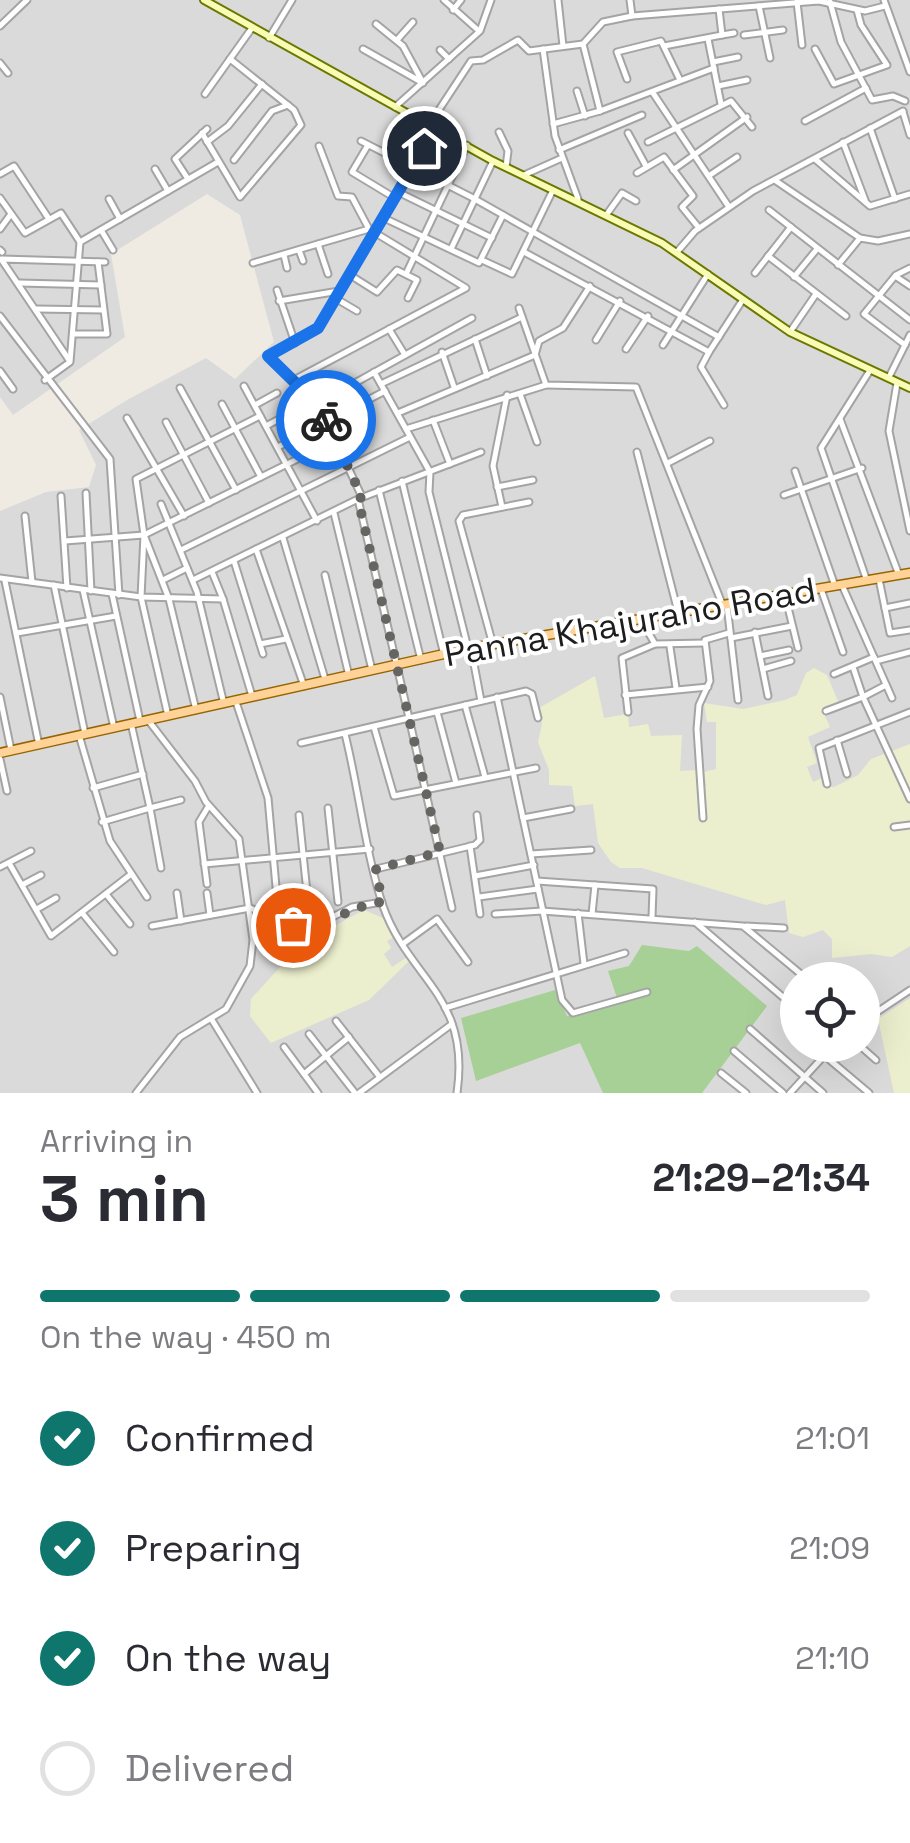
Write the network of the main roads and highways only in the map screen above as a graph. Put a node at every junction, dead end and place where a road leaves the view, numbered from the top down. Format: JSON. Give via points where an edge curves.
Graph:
{"nodes":[{"id":1,"x":204,"y":0,"type":"edge"},
{"id":2,"x":215,"y":3,"type":"edge"},
{"id":3,"x":910,"y":388,"type":"edge"},
{"id":4,"x":910,"y":574,"type":"edge"},
{"id":5,"x":0,"y":756,"type":"edge"}],
"edges":[{"from":1,"to":2,"type":"main road"},
{"from":2,"to":3,"type":"main road","via":[[493,160],[677,252],[790,332]]},
{"from":4,"to":5,"type":"main road","name":"Panna Khajuraho Road","via":[[470,648]]}]}
